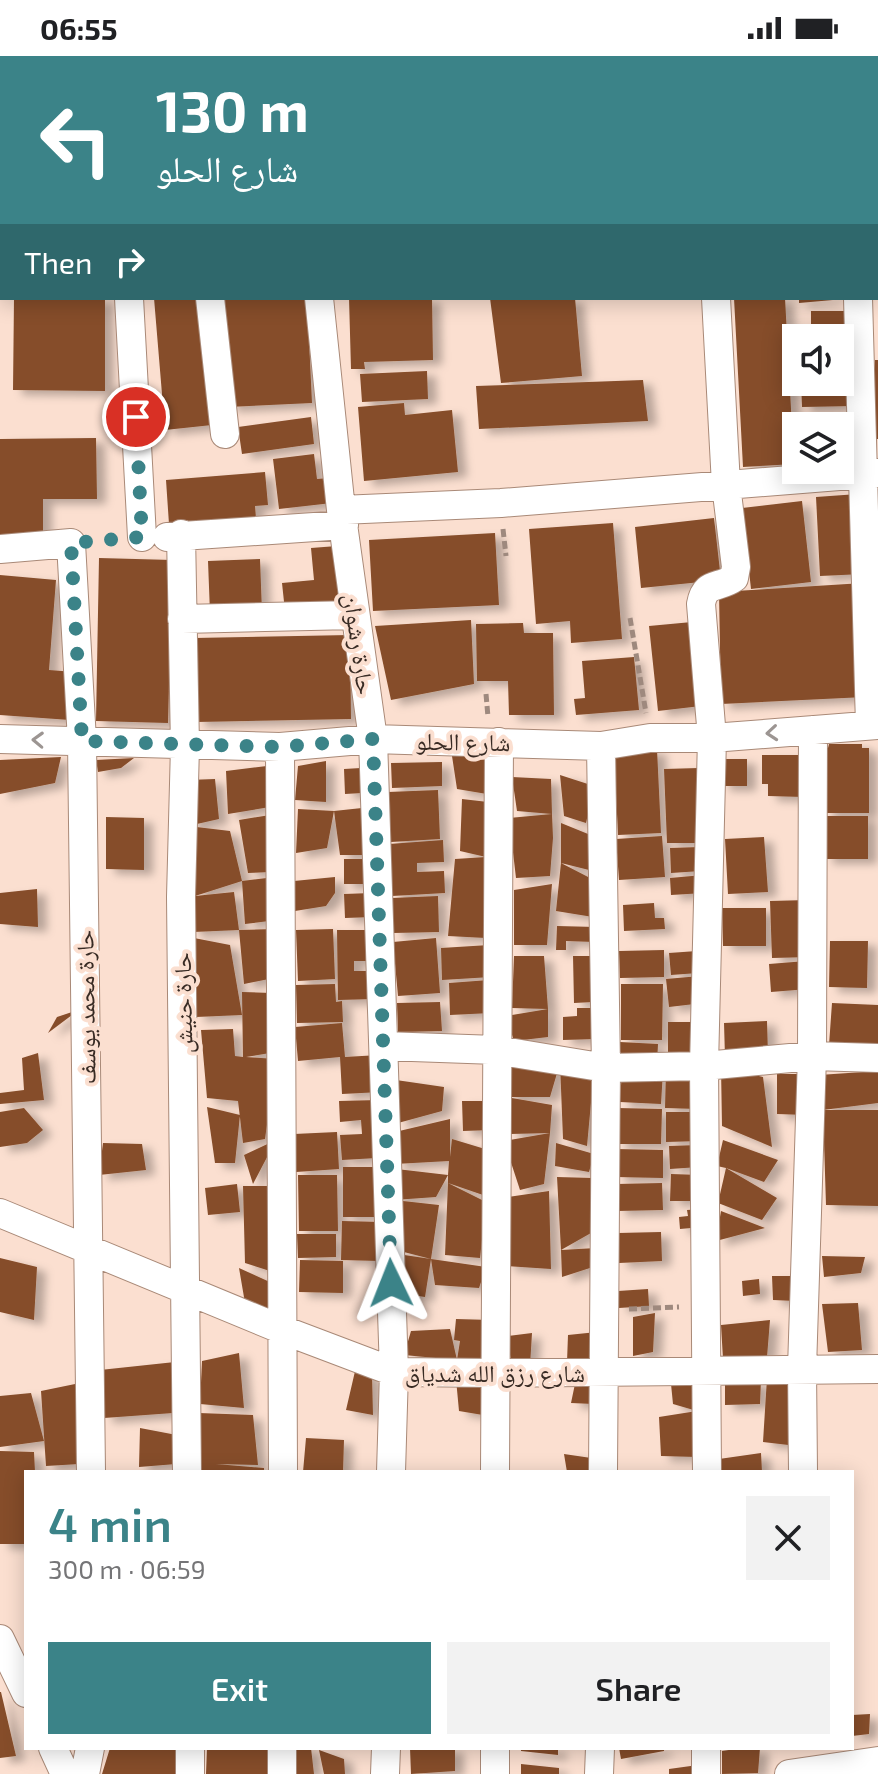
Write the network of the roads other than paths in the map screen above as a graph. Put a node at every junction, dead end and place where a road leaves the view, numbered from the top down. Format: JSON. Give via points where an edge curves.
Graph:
{"nodes":[{"id":1,"x":129,"y":300,"type":"edge"},
{"id":2,"x":210,"y":300,"type":"edge"},
{"id":3,"x":319,"y":300,"type":"edge"},
{"id":4,"x":716,"y":300,"type":"edge"},
{"id":5,"x":858,"y":300,"type":"edge"},
{"id":6,"x":225,"y":434,"type":"dead end"},
{"id":7,"x":871,"y":473,"type":"edge"},
{"id":8,"x":726,"y":485,"type":"junction"},
{"id":9,"x":343,"y":517,"type":"junction"},
{"id":10,"x":164,"y":536,"type":"junction"},
{"id":11,"x":0,"y":549,"type":"edge"},
{"id":12,"x":355,"y":615,"type":"junction"},
{"id":13,"x":182,"y":619,"type":"junction"},
{"id":14,"x":874,"y":725,"type":"edge"},
{"id":15,"x":813,"y":730,"type":"junction"},
{"id":16,"x":712,"y":738,"type":"junction"},
{"id":17,"x":0,"y":739,"type":"edge"},
{"id":18,"x":373,"y":739,"type":"junction"},
{"id":19,"x":82,"y":741,"type":"junction"},
{"id":20,"x":499,"y":742,"type":"junction"},
{"id":21,"x":185,"y":746,"type":"junction"},
{"id":22,"x":601,"y":746,"type":"junction"},
{"id":23,"x":280,"y":747,"type":"junction"},
{"id":24,"x":384,"y":1046,"type":"junction"},
{"id":25,"x":496,"y":1050,"type":"junction"},
{"id":26,"x":812,"y":1056,"type":"junction"},
{"id":27,"x":878,"y":1058,"type":"edge"},
{"id":28,"x":704,"y":1066,"type":"junction"},
{"id":29,"x":606,"y":1068,"type":"junction"},
{"id":30,"x":0,"y":1213,"type":"edge"},
{"id":31,"x":87,"y":1247,"type":"junction"},
{"id":32,"x":185,"y":1289,"type":"junction"},
{"id":33,"x":283,"y":1330,"type":"junction"},
{"id":34,"x":802,"y":1369,"type":"junction"},
{"id":35,"x":878,"y":1369,"type":"edge"},
{"id":36,"x":708,"y":1370,"type":"junction"},
{"id":37,"x":394,"y":1372,"type":"junction"},
{"id":38,"x":605,"y":1372,"type":"junction"},
{"id":39,"x":496,"y":1373,"type":"junction"},
{"id":40,"x":91,"y":1470,"type":"edge"},
{"id":41,"x":187,"y":1470,"type":"edge"},
{"id":42,"x":283,"y":1470,"type":"edge"},
{"id":43,"x":391,"y":1470,"type":"edge"},
{"id":44,"x":495,"y":1470,"type":"edge"},
{"id":45,"x":603,"y":1470,"type":"edge"},
{"id":46,"x":707,"y":1470,"type":"edge"},
{"id":47,"x":803,"y":1470,"type":"edge"},
{"id":48,"x":0,"y":1639,"type":"edge"},
{"id":49,"x":24,"y":1689,"type":"edge"},
{"id":50,"x":54,"y":1750,"type":"edge"},
{"id":51,"x":90,"y":1750,"type":"edge"},
{"id":52,"x":190,"y":1750,"type":"edge"},
{"id":53,"x":282,"y":1750,"type":"edge"},
{"id":54,"x":386,"y":1750,"type":"edge"},
{"id":55,"x":495,"y":1750,"type":"edge"},
{"id":56,"x":600,"y":1750,"type":"edge"},
{"id":57,"x":706,"y":1750,"type":"edge"},
{"id":58,"x":878,"y":1761,"type":"edge"},
{"id":59,"x":801,"y":1767,"type":"edge"},
{"id":60,"x":65,"y":1774,"type":"edge"},
{"id":61,"x":85,"y":1774,"type":"edge"},
{"id":62,"x":190,"y":1774,"type":"edge"},
{"id":63,"x":282,"y":1774,"type":"edge"},
{"id":64,"x":385,"y":1774,"type":"edge"},
{"id":65,"x":495,"y":1774,"type":"edge"},
{"id":66,"x":599,"y":1774,"type":"edge"},
{"id":67,"x":706,"y":1774,"type":"edge"}],
"edges":[{"from":1,"to":10,"type":"street","name":"حارة حنيش"},
{"from":2,"to":6,"type":"street"},
{"from":3,"to":9,"type":"street","name":"حارة رشوان"},
{"from":4,"to":8,"type":"street"},
{"from":5,"to":7,"type":"street"},
{"from":7,"to":8,"type":"street"},
{"from":7,"to":14,"type":"street"},
{"from":8,"to":9,"type":"street"},
{"from":8,"to":16,"type":"street","via":[[734,578],[709,587],[701,604]]},
{"from":9,"to":10,"type":"street"},
{"from":9,"to":12,"type":"street","name":"حارة رشوان"},
{"from":10,"to":13,"type":"street","name":"حارة حنيش"},
{"from":11,"to":19,"type":"street","name":"حارة محمد يوسف","via":[[71,543]]},
{"from":12,"to":13,"type":"street"},
{"from":12,"to":18,"type":"street","name":"حارة رشوان"},
{"from":13,"to":21,"type":"street","name":"حارة حنيش"},
{"from":14,"to":15,"type":"street","name":"شارع الحلو"},
{"from":15,"to":16,"type":"street","name":"شارع الحلو","one_way":true},
{"from":15,"to":26,"type":"street"},
{"from":16,"to":22,"type":"street","name":"شارع الحلو","via":[[650,738]]},
{"from":16,"to":28,"type":"street"},
{"from":19,"to":17,"type":"street","name":"شارع الحلو","one_way":true},
{"from":18,"to":20,"type":"street","name":"شارع الحلو"},
{"from":18,"to":23,"type":"street","name":"شارع الحلو"},
{"from":18,"to":24,"type":"street","name":"حارة رشوان"},
{"from":19,"to":21,"type":"street","name":"شارع الحلو"},
{"from":19,"to":31,"type":"street","name":"حارة محمد يوسف"},
{"from":20,"to":22,"type":"street","name":"شارع الحلو"},
{"from":20,"to":25,"type":"street"},
{"from":21,"to":23,"type":"street","name":"شارع الحلو"},
{"from":21,"to":32,"type":"street","name":"حارة حنيش"},
{"from":22,"to":29,"type":"street"},
{"from":23,"to":33,"type":"street"},
{"from":24,"to":25,"type":"street"},
{"from":24,"to":37,"type":"street","name":"حارة رشوان"},
{"from":25,"to":29,"type":"street"},
{"from":25,"to":39,"type":"street"},
{"from":26,"to":27,"type":"street"},
{"from":26,"to":28,"type":"street"},
{"from":26,"to":34,"type":"street"},
{"from":28,"to":29,"type":"street"},
{"from":28,"to":36,"type":"street"},
{"from":29,"to":38,"type":"street"},
{"from":30,"to":31,"type":"street","name":"شارع رزق الله شدياق"},
{"from":31,"to":32,"type":"street","name":"شارع رزق الله شدياق"},
{"from":31,"to":40,"type":"street","name":"حارة محمد يوسف"},
{"from":32,"to":33,"type":"street","name":"شارع رزق الله شدياق"},
{"from":32,"to":41,"type":"street","name":"حارة حنيش"},
{"from":33,"to":37,"type":"street","name":"شارع رزق الله شدياق"},
{"from":33,"to":42,"type":"street"},
{"from":34,"to":35,"type":"street","name":"شارع رزق الله شدياق"},
{"from":34,"to":36,"type":"street","name":"شارع رزق الله شدياق"},
{"from":34,"to":47,"type":"street"},
{"from":36,"to":38,"type":"street","name":"شارع رزق الله شدياق"},
{"from":36,"to":46,"type":"street"},
{"from":37,"to":39,"type":"street","name":"شارع رزق الله شدياق"},
{"from":37,"to":43,"type":"street","name":"حارة رشوان"},
{"from":38,"to":39,"type":"street","name":"شارع رزق الله شدياق"},
{"from":38,"to":45,"type":"street"},
{"from":39,"to":44,"type":"street"},
{"from":48,"to":49,"type":"street"},
{"from":50,"to":60,"type":"street"},
{"from":51,"to":61,"type":"street"},
{"from":52,"to":62,"type":"street"},
{"from":53,"to":63,"type":"street"},
{"from":54,"to":64,"type":"street"},
{"from":55,"to":65,"type":"street"},
{"from":56,"to":66,"type":"street"},
{"from":57,"to":67,"type":"street"},
{"from":58,"to":59,"type":"street"}]}
